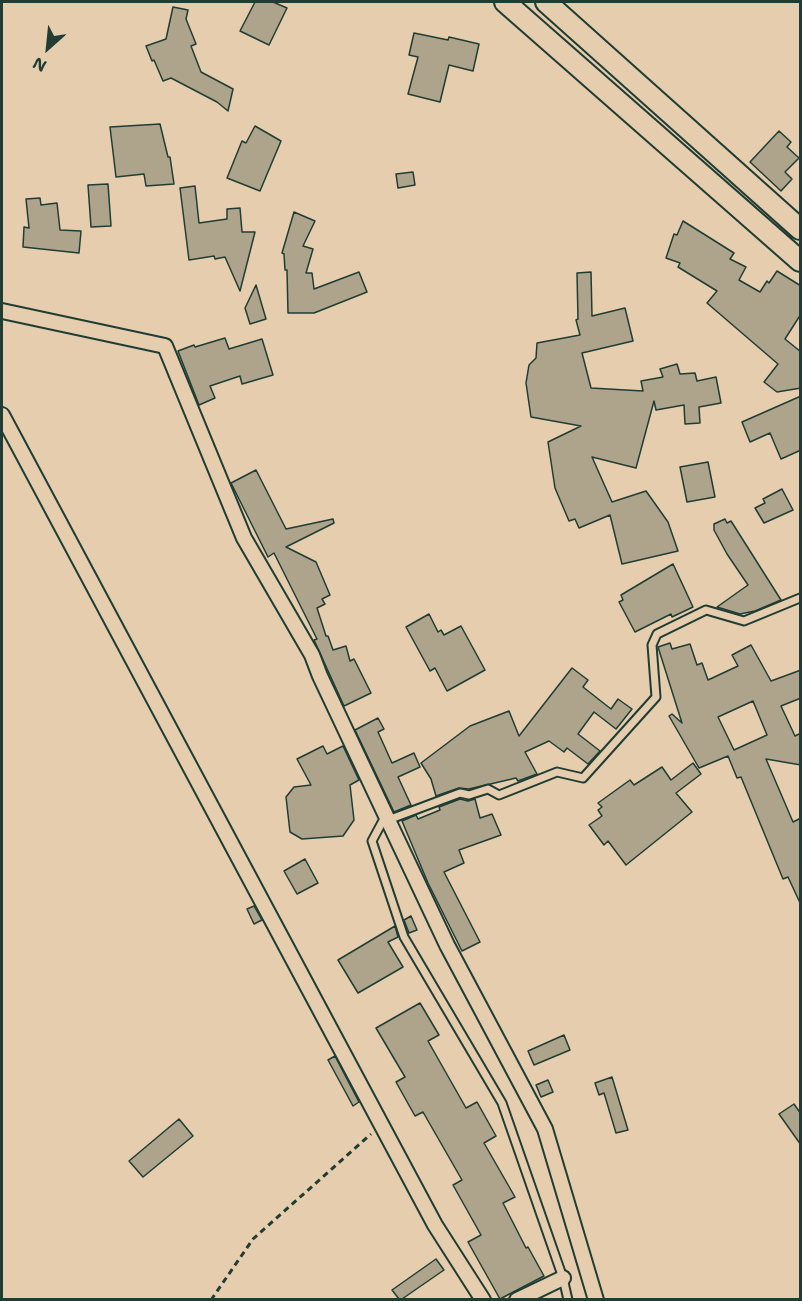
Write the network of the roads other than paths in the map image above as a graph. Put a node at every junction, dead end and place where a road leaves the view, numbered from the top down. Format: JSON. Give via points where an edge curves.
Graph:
{"nodes":[{"id":1,"x":505,"y":2,"type":"edge"},
{"id":2,"x":546,"y":2,"type":"edge"},
{"id":3,"x":801,"y":230,"type":"edge"},
{"id":4,"x":801,"y":261,"type":"edge"},
{"id":5,"x":2,"y":311,"type":"edge"},
{"id":6,"x":2,"y":415,"type":"edge"},
{"id":7,"x":801,"y":598,"type":"edge"},
{"id":8,"x":387,"y":818,"type":"junction"},
{"id":9,"x":563,"y":1278,"type":"junction"},
{"id":10,"x":483,"y":1299,"type":"edge"},
{"id":11,"x":518,"y":1299,"type":"edge"},
{"id":12,"x":568,"y":1299,"type":"edge"},
{"id":13,"x":596,"y":1299,"type":"edge"}],
"edges":[{"from":1,"to":4,"type":"main road"},
{"from":2,"to":3,"type":"main road"},
{"from":5,"to":8,"type":"street","via":[[165,346],[244,537],[312,655]]},
{"from":6,"to":10,"type":"street","via":[[435,1225]]},
{"from":7,"to":8,"type":"lane","via":[[744,621],[706,610],[657,634],[652,645],[656,697],[583,778],[557,772],[499,795],[488,789],[460,794]]},
{"from":8,"to":9,"type":"lane","via":[[372,842],[404,937],[502,1103]]},
{"from":8,"to":13,"type":"street","via":[[447,945],[545,1129]]},
{"from":9,"to":11,"type":"street"},
{"from":9,"to":12,"type":"lane"}]}
